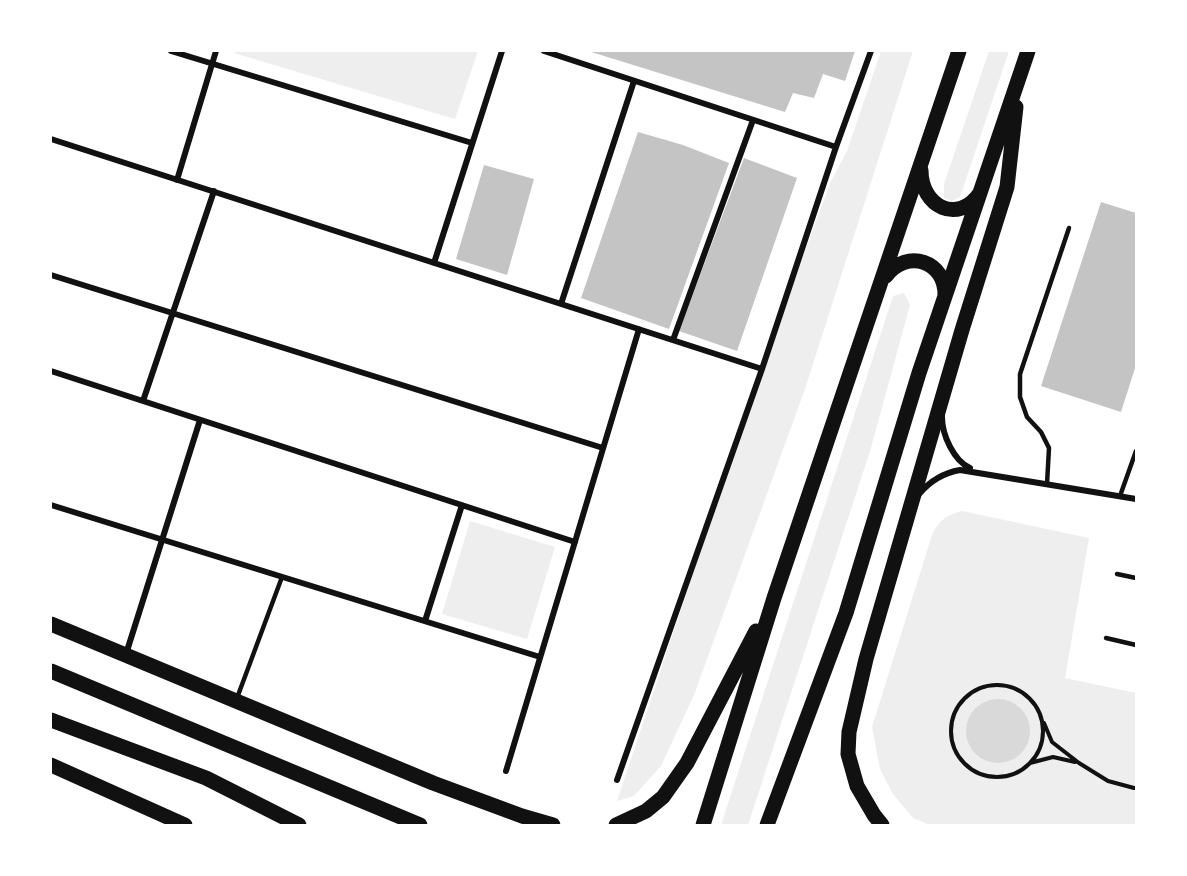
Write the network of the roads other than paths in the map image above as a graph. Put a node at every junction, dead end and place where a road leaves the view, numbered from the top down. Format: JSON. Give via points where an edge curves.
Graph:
{"nodes":[{"id":1,"x":171,"y":51,"type":"edge"},
{"id":2,"x":216,"y":51,"type":"edge"},
{"id":3,"x":502,"y":51,"type":"edge"},
{"id":4,"x":544,"y":51,"type":"edge"},
{"id":5,"x":872,"y":51,"type":"edge"},
{"id":6,"x":959,"y":51,"type":"edge"},
{"id":7,"x":1028,"y":51,"type":"edge"},
{"id":8,"x":211,"y":64,"type":"junction"},
{"id":9,"x":1020,"y":72,"type":"junction"},
{"id":10,"x":634,"y":81,"type":"junction"},
{"id":11,"x":753,"y":120,"type":"junction"},
{"id":12,"x":51,"y":139,"type":"edge"},
{"id":13,"x":472,"y":143,"type":"junction"},
{"id":14,"x":836,"y":147,"type":"junction"},
{"id":15,"x":921,"y":168,"type":"junction"},
{"id":16,"x":177,"y":180,"type":"junction"},
{"id":17,"x":981,"y":191,"type":"junction"},
{"id":18,"x":214,"y":192,"type":"junction"},
{"id":19,"x":1069,"y":228,"type":"dead end"},
{"id":20,"x":434,"y":263,"type":"junction"},
{"id":21,"x":51,"y":275,"type":"edge"},
{"id":22,"x":882,"y":284,"type":"junction"},
{"id":23,"x":561,"y":304,"type":"junction"},
{"id":24,"x":944,"y":305,"type":"junction"},
{"id":25,"x":173,"y":313,"type":"junction"},
{"id":26,"x":639,"y":329,"type":"junction"},
{"id":27,"x":673,"y":340,"type":"junction"},
{"id":28,"x":762,"y":369,"type":"junction"},
{"id":29,"x":51,"y":371,"type":"edge"},
{"id":30,"x":143,"y":401,"type":"junction"},
{"id":31,"x":941,"y":403,"type":"junction"},
{"id":32,"x":200,"y":420,"type":"junction"},
{"id":33,"x":603,"y":448,"type":"junction"},
{"id":34,"x":1136,"y":451,"type":"edge"},
{"id":35,"x":976,"y":471,"type":"junction"},
{"id":36,"x":1047,"y":483,"type":"junction"},
{"id":37,"x":1120,"y":496,"type":"junction"},
{"id":38,"x":1136,"y":499,"type":"edge"},
{"id":39,"x":51,"y":505,"type":"edge"},
{"id":40,"x":462,"y":505,"type":"junction"},
{"id":41,"x":912,"y":506,"type":"junction"},
{"id":42,"x":162,"y":540,"type":"junction"},
{"id":43,"x":575,"y":542,"type":"junction"},
{"id":44,"x":1117,"y":574,"type":"dead end"},
{"id":45,"x":282,"y":577,"type":"junction"},
{"id":46,"x":1136,"y":578,"type":"edge"},
{"id":47,"x":774,"y":598,"type":"junction"},
{"id":48,"x":425,"y":621,"type":"junction"},
{"id":49,"x":51,"y":624,"type":"edge"},
{"id":50,"x":1106,"y":638,"type":"dead end"},
{"id":51,"x":1136,"y":645,"type":"edge"},
{"id":52,"x":126,"y":654,"type":"junction"},
{"id":53,"x":540,"y":657,"type":"junction"},
{"id":54,"x":51,"y":671,"type":"edge"},
{"id":55,"x":236,"y":701,"type":"junction"},
{"id":56,"x":51,"y":720,"type":"edge"},
{"id":57,"x":51,"y":765,"type":"edge"},
{"id":58,"x":506,"y":771,"type":"dead end"},
{"id":59,"x":617,"y":780,"type":"dead end"},
{"id":60,"x":185,"y":825,"type":"edge"},
{"id":61,"x":299,"y":825,"type":"edge"},
{"id":62,"x":420,"y":825,"type":"edge"},
{"id":63,"x":553,"y":825,"type":"edge"},
{"id":64,"x":616,"y":825,"type":"edge"},
{"id":65,"x":703,"y":825,"type":"edge"},
{"id":66,"x":767,"y":825,"type":"edge"},
{"id":67,"x":882,"y":825,"type":"edge"}],
"edges":[{"from":1,"to":8,"type":"street"},
{"from":2,"to":8,"type":"street"},
{"from":3,"to":13,"type":"street"},
{"from":4,"to":10,"type":"street"},
{"from":5,"to":14,"type":"street"},
{"from":6,"to":15,"type":"highway"},
{"from":7,"to":9,"type":"highway"},
{"from":8,"to":13,"type":"street"},
{"from":8,"to":16,"type":"street"},
{"from":9,"to":17,"type":"highway"},
{"from":9,"to":31,"type":"highway","via":[[1007,187]]},
{"from":10,"to":11,"type":"street"},
{"from":10,"to":23,"type":"street"},
{"from":11,"to":14,"type":"street"},
{"from":11,"to":27,"type":"street"},
{"from":12,"to":16,"type":"street"},
{"from":13,"to":20,"type":"street"},
{"from":14,"to":28,"type":"street"},
{"from":15,"to":17,"type":"highway","via":[[925,193],[945,208],[970,204]]},
{"from":15,"to":22,"type":"highway"},
{"from":16,"to":18,"type":"street"},
{"from":17,"to":24,"type":"highway"},
{"from":18,"to":20,"type":"street"},
{"from":18,"to":25,"type":"street"},
{"from":19,"to":36,"type":"lane","via":[[1020,374],[1020,397],[1027,417],[1050,448]]},
{"from":20,"to":23,"type":"street"},
{"from":21,"to":25,"type":"street"},
{"from":22,"to":24,"type":"highway","via":[[896,265],[911,260],[926,263],[943,281]]},
{"from":22,"to":47,"type":"highway"},
{"from":23,"to":26,"type":"street"},
{"from":24,"to":66,"type":"highway","via":[[846,613]]},
{"from":25,"to":30,"type":"street"},
{"from":25,"to":33,"type":"street"},
{"from":26,"to":27,"type":"street"},
{"from":26,"to":33,"type":"street"},
{"from":27,"to":28,"type":"street"},
{"from":28,"to":59,"type":"street"},
{"from":29,"to":30,"type":"street"},
{"from":30,"to":32,"type":"street"},
{"from":31,"to":35,"type":"street","via":[[942,422],[956,456]]},
{"from":31,"to":41,"type":"highway"},
{"from":32,"to":40,"type":"street"},
{"from":32,"to":42,"type":"street"},
{"from":33,"to":43,"type":"street"},
{"from":34,"to":37,"type":"lane"},
{"from":35,"to":36,"type":"street"},
{"from":35,"to":41,"type":"street","via":[[950,471],[932,480]]},
{"from":36,"to":37,"type":"street"},
{"from":37,"to":38,"type":"street"},
{"from":39,"to":42,"type":"street"},
{"from":40,"to":43,"type":"street"},
{"from":40,"to":48,"type":"street"},
{"from":41,"to":67,"type":"highway","via":[[866,658],[849,732],[848,754],[856,786]]},
{"from":42,"to":45,"type":"street"},
{"from":42,"to":52,"type":"street"},
{"from":43,"to":53,"type":"street"},
{"from":44,"to":46,"type":"lane"},
{"from":45,"to":48,"type":"street"},
{"from":45,"to":55,"type":"lane"},
{"from":47,"to":64,"type":"highway","via":[[687,763],[663,797],[646,811]]},
{"from":47,"to":65,"type":"highway"},
{"from":48,"to":53,"type":"street"},
{"from":49,"to":52,"type":"highway"},
{"from":50,"to":51,"type":"lane"},
{"from":52,"to":55,"type":"highway"},
{"from":53,"to":58,"type":"street"},
{"from":54,"to":62,"type":"highway"},
{"from":55,"to":63,"type":"highway","via":[[433,783]]},
{"from":56,"to":61,"type":"highway","via":[[206,778]]},
{"from":57,"to":60,"type":"highway"}]}
